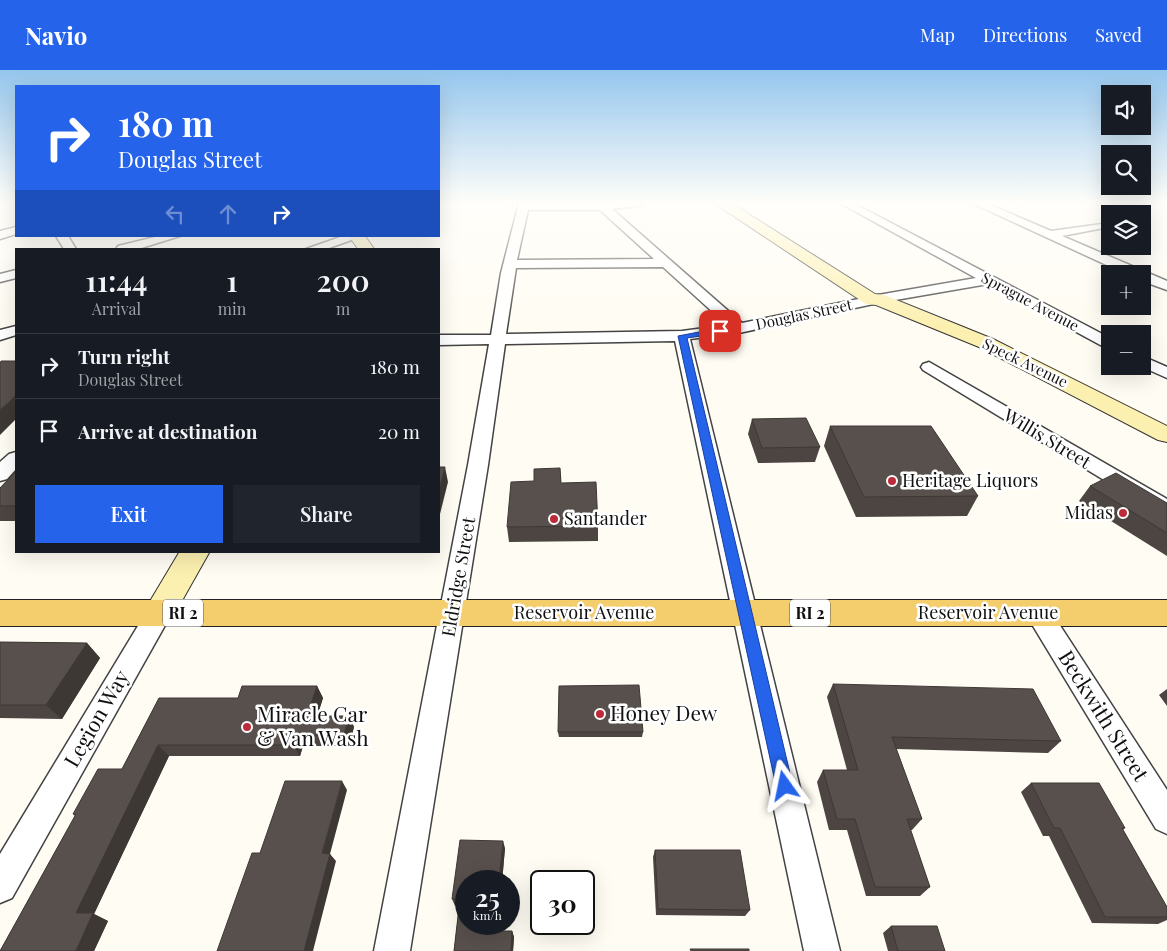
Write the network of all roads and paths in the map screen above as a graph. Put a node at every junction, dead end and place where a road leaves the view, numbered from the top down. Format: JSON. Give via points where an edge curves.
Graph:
{"nodes":[{"id":1,"x":142,"y":244,"type":"edge"},
{"id":2,"x":329,"y":244,"type":"edge"},
{"id":3,"x":515,"y":244,"type":"edge"},
{"id":4,"x":644,"y":244,"type":"edge"},
{"id":5,"x":787,"y":244,"type":"edge"},
{"id":6,"x":922,"y":244,"type":"edge"},
{"id":7,"x":1071,"y":244,"type":"edge"},
{"id":8,"x":126,"y":248,"type":"edge"},
{"id":9,"x":315,"y":248,"type":"edge"},
{"id":10,"x":665,"y":263,"type":"junction"},
{"id":11,"x":511,"y":264,"type":"junction"},
{"id":12,"x":1118,"y":265,"type":"edge"},
{"id":13,"x":15,"y":274,"type":"edge"},
{"id":14,"x":0,"y":278,"type":"edge"},
{"id":15,"x":989,"y":280,"type":"junction"},
{"id":16,"x":1151,"y":280,"type":"edge"},
{"id":17,"x":1167,"y":286,"type":"edge"},
{"id":18,"x":875,"y":299,"type":"junction"},
{"id":19,"x":739,"y":328,"type":"junction"},
{"id":20,"x":15,"y":330,"type":"edge"},
{"id":21,"x":0,"y":335,"type":"edge"},
{"id":22,"x":682,"y":336,"type":"junction"},
{"id":23,"x":500,"y":339,"type":"junction"},
{"id":24,"x":1101,"y":339,"type":"edge"},
{"id":25,"x":440,"y":340,"type":"edge"},
{"id":26,"x":1151,"y":366,"type":"edge"},
{"id":27,"x":929,"y":367,"type":"dead end"},
{"id":28,"x":1167,"y":374,"type":"edge"},
{"id":29,"x":1167,"y":435,"type":"edge"},
{"id":30,"x":15,"y":459,"type":"edge"},
{"id":31,"x":0,"y":474,"type":"edge"},
{"id":32,"x":1167,"y":509,"type":"edge"},
{"id":33,"x":193,"y":553,"type":"edge"},
{"id":34,"x":0,"y":613,"type":"edge"},
{"id":35,"x":159,"y":613,"type":"junction"},
{"id":36,"x":452,"y":613,"type":"junction"},
{"id":37,"x":746,"y":613,"type":"junction"},
{"id":38,"x":1167,"y":613,"type":"edge"},
{"id":39,"x":1039,"y":614,"type":"junction"},
{"id":40,"x":1167,"y":818,"type":"edge"},
{"id":41,"x":0,"y":886,"type":"edge"},
{"id":42,"x":392,"y":951,"type":"edge"},
{"id":43,"x":822,"y":951,"type":"edge"}],
"edges":[{"from":1,"to":8,"type":"street"},
{"from":2,"to":9,"type":"street"},
{"from":3,"to":11,"type":"street","name":"Eldridge Street"},
{"from":4,"to":10,"type":"street"},
{"from":5,"to":18,"type":"street","name":"Speck Avenue"},
{"from":6,"to":15,"type":"street","name":"Sprague Avenue"},
{"from":7,"to":12,"type":"street"},
{"from":10,"to":11,"type":"street"},
{"from":10,"to":19,"type":"street"},
{"from":11,"to":23,"type":"street","name":"Eldridge Street"},
{"from":13,"to":14,"type":"street"},
{"from":15,"to":18,"type":"street","name":"Douglas Street"},
{"from":15,"to":24,"type":"street","name":"Sprague Avenue"},
{"from":16,"to":17,"type":"street"},
{"from":18,"to":19,"type":"street","name":"Douglas Street"},
{"from":18,"to":29,"type":"street","name":"Speck Avenue","via":[[986,343]]},
{"from":19,"to":22,"type":"street","name":"Douglas Street"},
{"from":20,"to":21,"type":"street"},
{"from":22,"to":23,"type":"street","name":"Douglas Street"},
{"from":22,"to":37,"type":"street"},
{"from":23,"to":25,"type":"street","name":"Douglas Street"},
{"from":23,"to":36,"type":"street","name":"Eldridge Street"},
{"from":26,"to":28,"type":"street"},
{"from":27,"to":32,"type":"street","name":"Willis Street"},
{"from":30,"to":31,"type":"street"},
{"from":33,"to":35,"type":"street","name":"Legion Way"},
{"from":34,"to":35,"type":"main road","name":"Reservoir Avenue","number":"RI 2"},
{"from":35,"to":36,"type":"main road","name":"Reservoir Avenue","number":"RI 2"},
{"from":35,"to":41,"type":"street","name":"Legion Way"},
{"from":36,"to":37,"type":"main road","name":"Reservoir Avenue","number":"RI 2"},
{"from":36,"to":42,"type":"street","name":"Eldridge Street"},
{"from":37,"to":39,"type":"main road","name":"Reservoir Avenue","number":"RI 2"},
{"from":37,"to":43,"type":"street"},
{"from":38,"to":39,"type":"main road","name":"Reservoir Avenue","number":"RI 2"},
{"from":39,"to":40,"type":"street","name":"Beckwith Street"}]}
